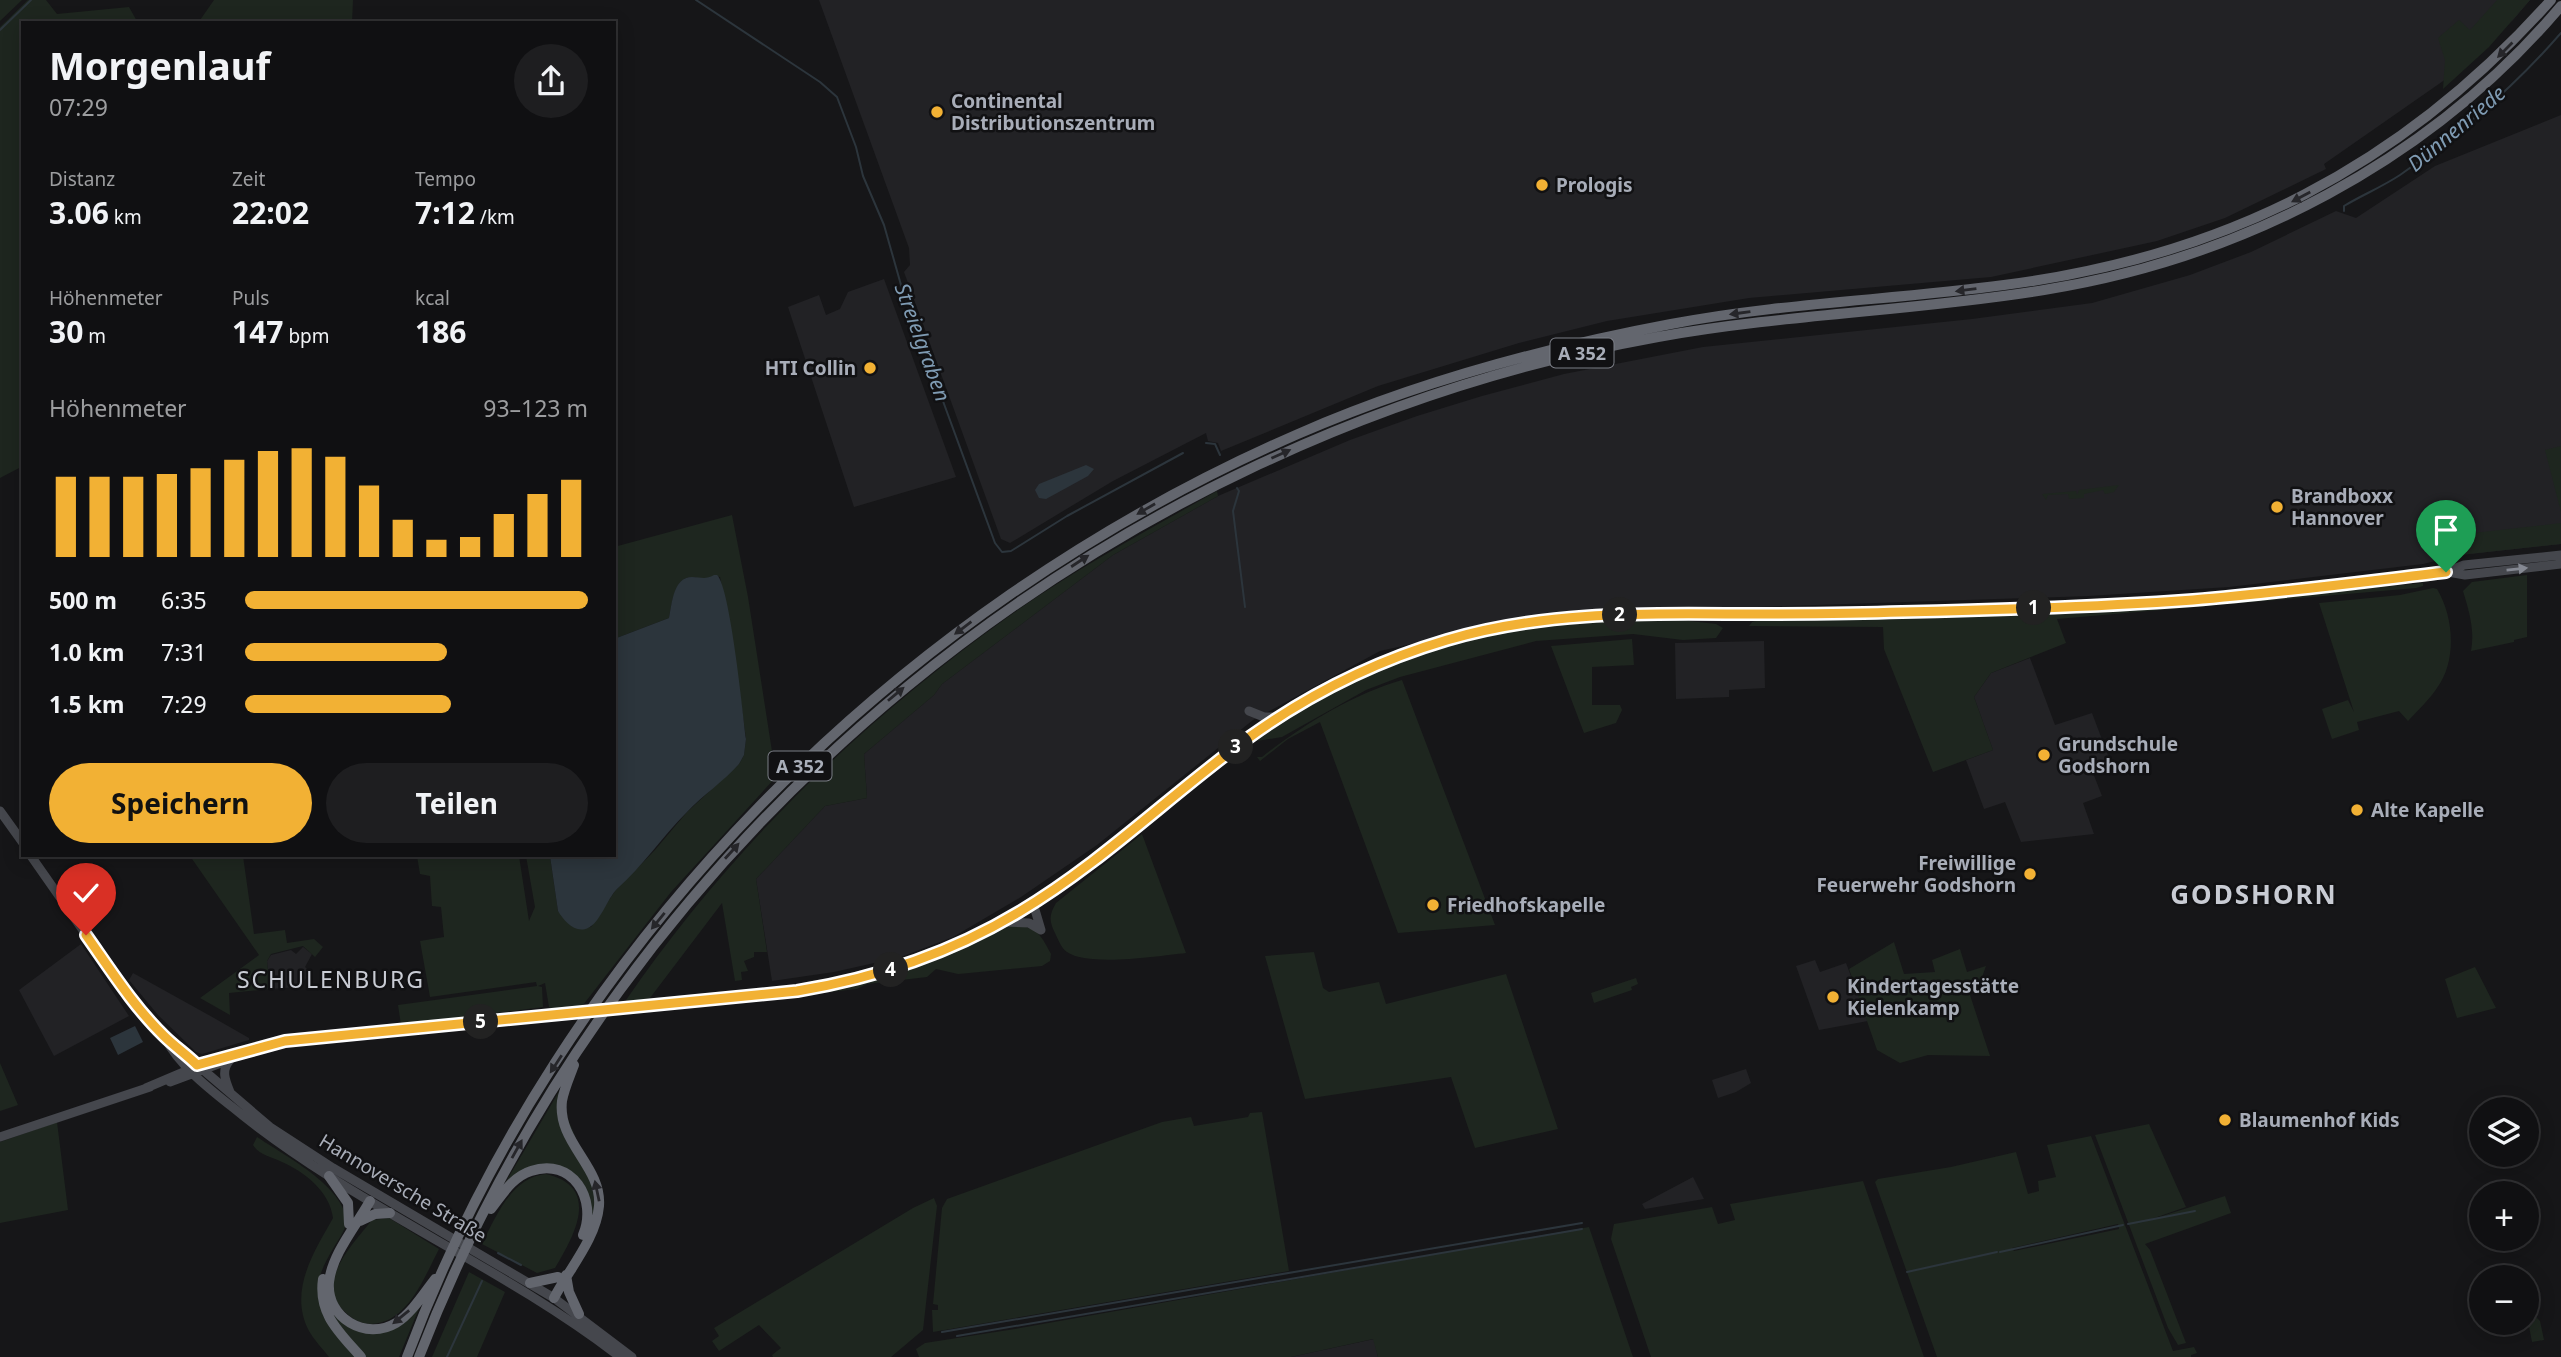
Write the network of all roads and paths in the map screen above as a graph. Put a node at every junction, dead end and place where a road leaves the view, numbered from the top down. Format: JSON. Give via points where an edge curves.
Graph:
{"nodes":[{"id":1,"x":2551,"y":0,"type":"edge"},
{"id":2,"x":2561,"y":6,"type":"edge"},
{"id":3,"x":2561,"y":555,"type":"edge"},
{"id":4,"x":2561,"y":564,"type":"edge"},
{"id":5,"x":2446,"y":572,"type":"junction"},
{"id":6,"x":1249,"y":711,"type":"dead end"},
{"id":7,"x":1279,"y":717,"type":"junction"},
{"id":8,"x":0,"y":811,"type":"edge"},
{"id":9,"x":21,"y":841,"type":"edge"},
{"id":10,"x":32,"y":857,"type":"edge"},
{"id":11,"x":1033,"y":903,"type":"junction"},
{"id":12,"x":1024,"y":909,"type":"junction"},
{"id":13,"x":1002,"y":922,"type":"junction"},
{"id":14,"x":1035,"y":927,"type":"junction"},
{"id":15,"x":618,"y":982,"type":"junction"},
{"id":16,"x":580,"y":1040,"type":"junction"},
{"id":17,"x":240,"y":1054,"type":"junction"},
{"id":18,"x":231,"y":1059,"type":"junction"},
{"id":19,"x":196,"y":1070,"type":"junction"},
{"id":20,"x":233,"y":1097,"type":"junction"},
{"id":21,"x":0,"y":1137,"type":"edge"},
{"id":22,"x":329,"y":1176,"type":"junction"},
{"id":23,"x":368,"y":1196,"type":"junction"},
{"id":24,"x":390,"y":1213,"type":"junction"},
{"id":25,"x":353,"y":1224,"type":"junction"},
{"id":26,"x":470,"y":1228,"type":"junction"},
{"id":27,"x":450,"y":1268,"type":"junction"},
{"id":28,"x":562,"y":1276,"type":"junction"},
{"id":29,"x":530,"y":1283,"type":"junction"},
{"id":30,"x":548,"y":1300,"type":"junction"},
{"id":31,"x":579,"y":1314,"type":"junction"},
{"id":32,"x":361,"y":1357,"type":"edge"},
{"id":33,"x":407,"y":1357,"type":"edge"},
{"id":34,"x":419,"y":1357,"type":"edge"},
{"id":35,"x":620,"y":1357,"type":"edge"},
{"id":36,"x":632,"y":1357,"type":"edge"}],
"edges":[{"from":1,"to":15,"type":"highway","number":"A 352","one_way":true,"via":[[2496,58],[2413,128],[2332,181],[2210,237],[2127,263],[2050,279],[1755,311],[1547,350],[1396,396],[1294,435],[1206,477],[1116,526],[1018,588],[856,713],[730,837],[666,911]]},
{"from":15,"to":2,"type":"highway","number":"A 352","one_way":true,"via":[[737,845],[865,720],[1024,597],[1197,494],[1336,430],[1538,363],[1654,337],[1743,324],[2042,291],[2129,273],[2212,248],[2327,195],[2420,137],[2495,74]]},
{"from":3,"to":5,"type":"main road","via":[[2464,565]]},
{"from":5,"to":4,"type":"main road","one_way":true,"via":[[2465,575]]},
{"from":5,"to":7,"type":"main road","via":[[2256,594],[2084,606],[1547,619],[1451,639],[1383,661]]},
{"from":6,"to":7,"type":"main road","via":[[1264,718]]},
{"from":7,"to":11,"type":"main road"},
{"from":8,"to":9,"type":"main road"},
{"from":10,"to":19,"type":"main road","name":"Hannoversche Straße","via":[[124,989]]},
{"from":11,"to":12,"type":"main road"},
{"from":11,"to":14,"type":"main road","via":[[1041,930]]},
{"from":12,"to":13,"type":"main road"},
{"from":12,"to":14,"type":"main road"},
{"from":13,"to":14,"type":"main road"},
{"from":13,"to":17,"type":"main road","via":[[927,957],[826,986],[300,1039]]},
{"from":15,"to":16,"type":"highway","number":"A 352"},
{"from":16,"to":26,"type":"highway","number":"A 352"},
{"from":28,"to":16,"type":"highway","one_way":true,"via":[[586,1243],[599,1204],[592,1173],[565,1132],[562,1119],[562,1100]]},
{"from":17,"to":18,"type":"main road"},
{"from":17,"to":19,"type":"main road"},
{"from":18,"to":19,"type":"main road"},
{"from":18,"to":20,"type":"main road","via":[[224,1073]]},
{"from":19,"to":20,"type":"main road","name":"Hannoversche Straße"},
{"from":19,"to":21,"type":"main road"},
{"from":19,"to":22,"type":"main road","name":"Hannoversche Straße","via":[[258,1128]]},
{"from":20,"to":23,"type":"main road","name":"Hannoversche Straße"},
{"from":22,"to":23,"type":"main road","name":"Hannoversche Straße"},
{"from":22,"to":25,"type":"highway","via":[[348,1203]]},
{"from":23,"to":24,"type":"main road","name":"Hannoversche Straße"},
{"from":23,"to":25,"type":"highway"},
{"from":23,"to":29,"type":"main road","name":"Hannoversche Straße"},
{"from":24,"to":25,"type":"highway"},
{"from":24,"to":30,"type":"main road","name":"Hannoversche Straße"},
{"from":27,"to":25,"type":"highway","one_way":true,"via":[[396,1323],[380,1329],[354,1326],[337,1311],[329,1292],[332,1269]]},
{"from":25,"to":32,"type":"highway","via":[[326,1268],[321,1292],[327,1316]]},
{"from":26,"to":27,"type":"highway","number":"A 352"},
{"from":26,"to":28,"type":"highway","via":[[520,1176],[547,1169],[569,1176],[585,1195],[589,1211],[581,1240]]},
{"from":27,"to":33,"type":"highway","number":"A 352"},
{"from":27,"to":34,"type":"highway","number":"A 352"},
{"from":28,"to":29,"type":"highway"},
{"from":28,"to":30,"type":"highway"},
{"from":28,"to":31,"type":"highway"},
{"from":29,"to":30,"type":"main road","name":"Hannoversche Straße"},
{"from":30,"to":31,"type":"main road","name":"Hannoversche Straße"},
{"from":30,"to":35,"type":"main road","name":"Hannoversche Straße"},
{"from":31,"to":36,"type":"main road","name":"Hannoversche Straße"}]}
